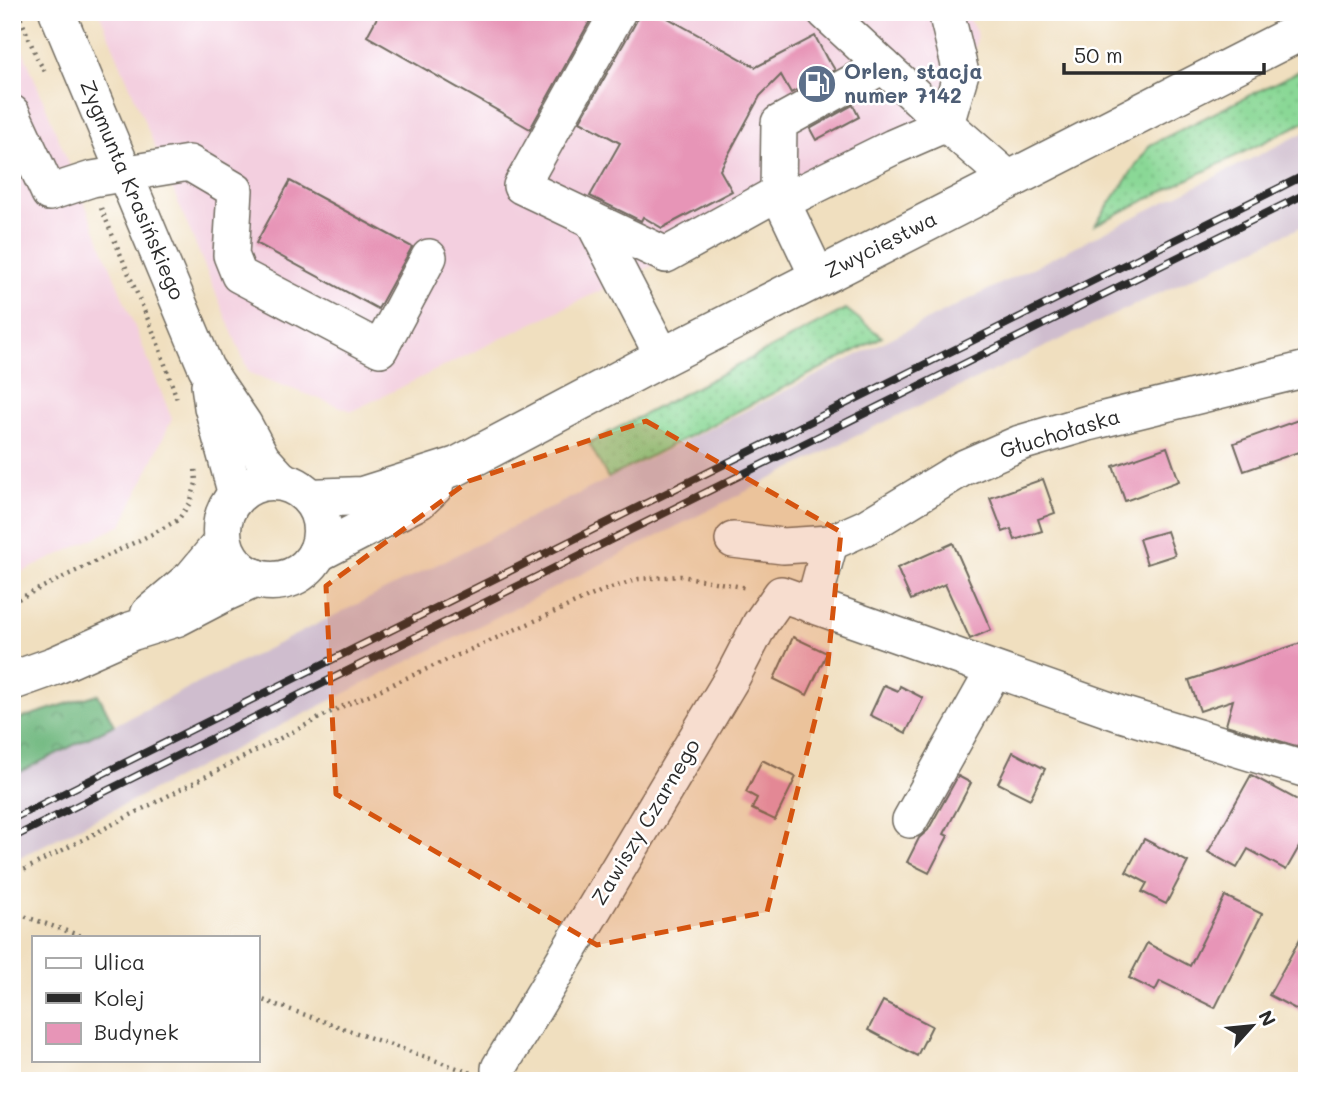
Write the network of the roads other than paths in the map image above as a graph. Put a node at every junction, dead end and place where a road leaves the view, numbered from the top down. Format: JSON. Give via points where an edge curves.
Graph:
{"nodes":[{"id":1,"x":57,"y":12,"type":"edge"},
{"id":2,"x":618,"y":12,"type":"edge"},
{"id":3,"x":825,"y":12,"type":"edge"},
{"id":4,"x":946,"y":12,"type":"edge"},
{"id":5,"x":1307,"y":28,"type":"edge"},
{"id":6,"x":883,"y":66,"type":"junction"},
{"id":7,"x":12,"y":113,"type":"edge"},
{"id":8,"x":946,"y":124,"type":"junction"},
{"id":9,"x":108,"y":176,"type":"junction"},
{"id":10,"x":1010,"y":180,"type":"junction"},
{"id":11,"x":778,"y":193,"type":"junction"},
{"id":12,"x":592,"y":220,"type":"junction"},
{"id":13,"x":429,"y":257,"type":"dead end"},
{"id":14,"x":818,"y":277,"type":"junction"},
{"id":15,"x":663,"y":357,"type":"junction"},
{"id":16,"x":206,"y":368,"type":"junction"},
{"id":17,"x":1307,"y":369,"type":"edge"},
{"id":18,"x":457,"y":466,"type":"junction"},
{"id":19,"x":297,"y":490,"type":"junction"},
{"id":20,"x":236,"y":495,"type":"junction"},
{"id":21,"x":733,"y":540,"type":"dead end"},
{"id":22,"x":223,"y":542,"type":"junction"},
{"id":23,"x":830,"y":543,"type":"junction"},
{"id":24,"x":317,"y":553,"type":"junction"},
{"id":25,"x":256,"y":578,"type":"junction"},
{"id":26,"x":797,"y":600,"type":"junction"},
{"id":27,"x":132,"y":631,"type":"junction"},
{"id":28,"x":994,"y":670,"type":"junction"},
{"id":29,"x":12,"y":681,"type":"edge"},
{"id":30,"x":1307,"y":770,"type":"edge"},
{"id":31,"x":910,"y":820,"type":"dead end"},
{"id":32,"x":489,"y":1078,"type":"edge"}],
"edges":[{"from":1,"to":9,"type":"street","name":"Zygmunta Krasińskiego"},
{"from":2,"to":12,"type":"street","via":[[521,186]]},
{"from":3,"to":6,"type":"street"},
{"from":4,"to":8,"type":"street","via":[[961,72]]},
{"from":5,"to":10,"type":"main road","name":"Zwycięstwa"},
{"from":6,"to":8,"type":"street"},
{"from":6,"to":11,"type":"street","via":[[779,123]]},
{"from":7,"to":9,"type":"street","via":[[49,193]]},
{"from":8,"to":10,"type":"street"},
{"from":8,"to":11,"type":"street","via":[[794,196]]},
{"from":9,"to":13,"type":"street","via":[[189,163],[235,190],[231,255],[239,275],[380,349]]},
{"from":9,"to":16,"type":"street","name":"Zygmunta Krasińskiego"},
{"from":10,"to":14,"type":"main road","name":"Zwycięstwa"},
{"from":11,"to":12,"type":"street","via":[[666,255]]},
{"from":11,"to":14,"type":"street"},
{"from":12,"to":15,"type":"street"},
{"from":14,"to":15,"type":"main road","name":"Zwycięstwa"},
{"from":15,"to":18,"type":"main road","name":"Zwycięstwa"},
{"from":16,"to":19,"type":"street","name":"Zygmunta Krasińskiego","via":[[262,457]]},
{"from":16,"to":20,"type":"street","name":"Zygmunta Krasińskiego"},
{"from":17,"to":23,"type":"street","name":"Głuchołaska","via":[[1020,443],[963,468],[866,527]]},
{"from":18,"to":19,"type":"main road","name":"Zwycięstwa","via":[[362,496]]},
{"from":18,"to":24,"type":"main road","name":"Zwycięstwa","via":[[419,500]]},
{"from":19,"to":20,"type":"main road","via":[[266,481]]},
{"from":19,"to":24,"type":"main road","via":[[318,510],[322,539]]},
{"from":20,"to":22,"type":"main road","via":[[226,509]]},
{"from":21,"to":23,"type":"street","via":[[783,546]]},
{"from":22,"to":25,"type":"main road","via":[[229,557]]},
{"from":22,"to":27,"type":"main road","via":[[193,578]]},
{"from":23,"to":26,"type":"street","name":"Zawiszy Czarnego"},
{"from":24,"to":25,"type":"main road","via":[[298,574],[270,581]]},
{"from":25,"to":27,"type":"main road","via":[[177,617]]},
{"from":26,"to":28,"type":"street"},
{"from":26,"to":32,"type":"street","name":"Zawiszy Czarnego","via":[[760,624],[732,678]]},
{"from":27,"to":29,"type":"main road"},
{"from":28,"to":30,"type":"street"},
{"from":28,"to":31,"type":"street"}]}
